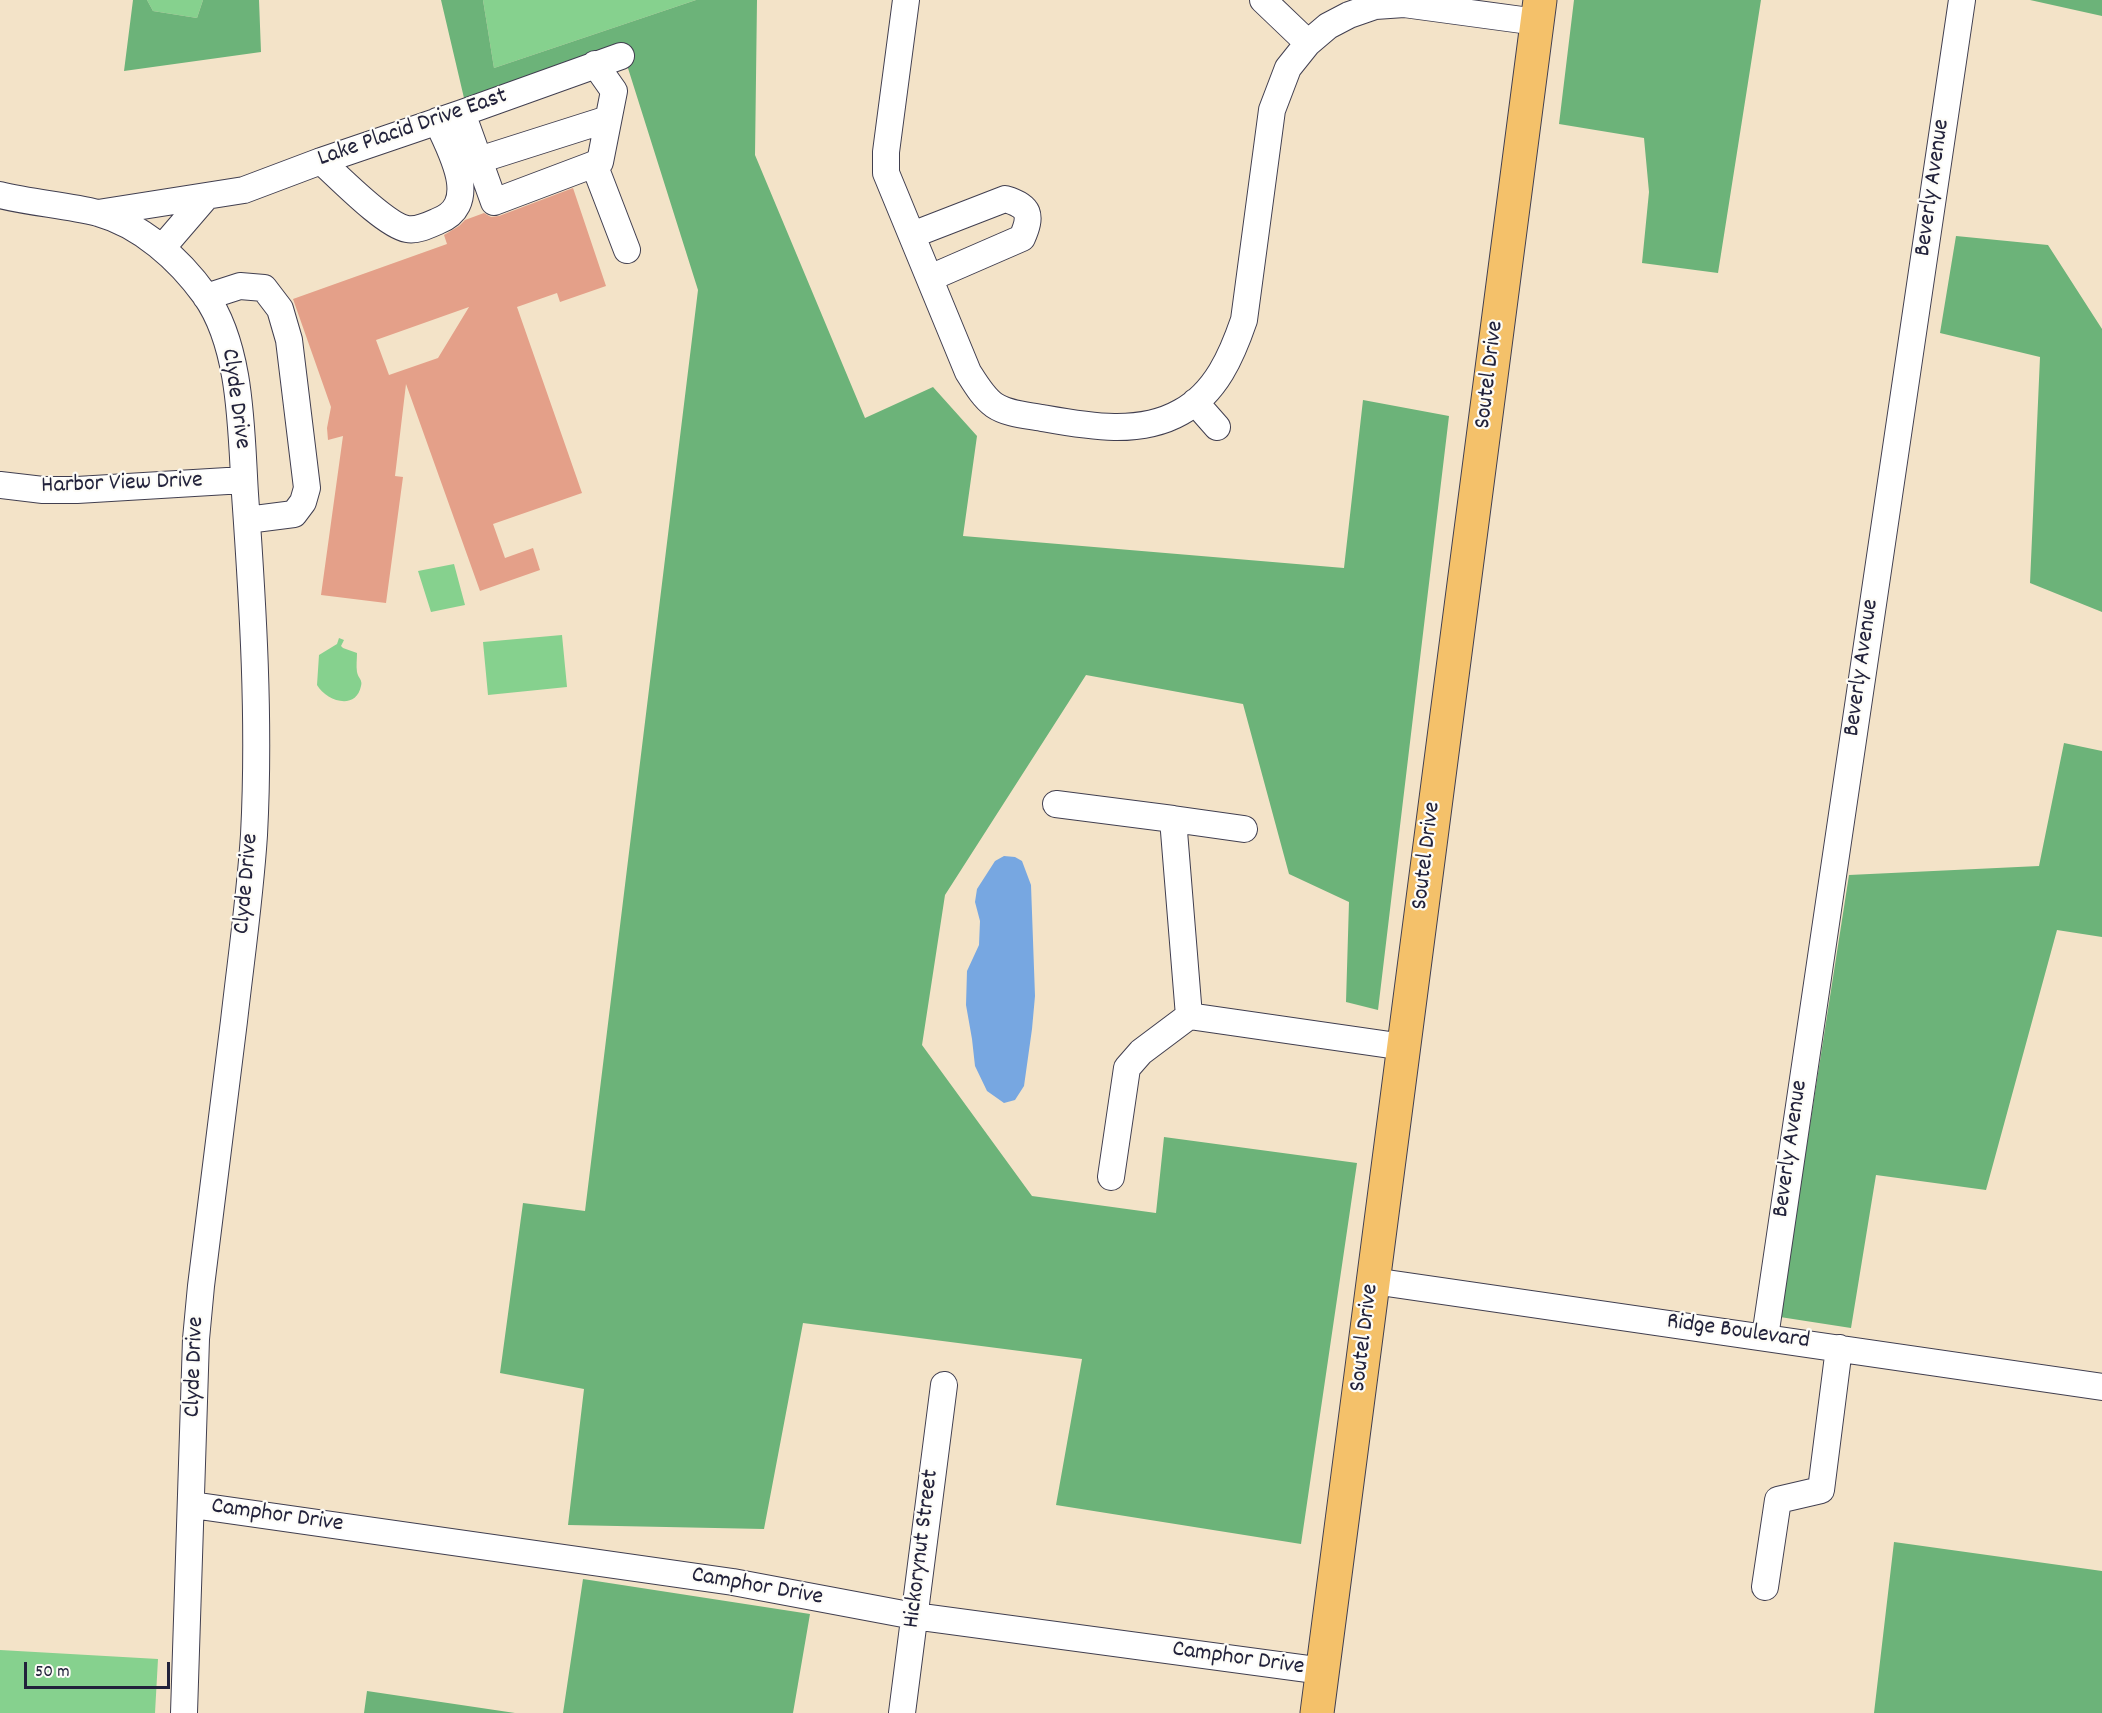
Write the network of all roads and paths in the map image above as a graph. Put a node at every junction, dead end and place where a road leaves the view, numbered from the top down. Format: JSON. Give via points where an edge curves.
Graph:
{"nodes":[{"id":1,"x":906,"y":0,"type":"edge"},
{"id":2,"x":1263,"y":0,"type":"edge"},
{"id":3,"x":1962,"y":0,"type":"edge"},
{"id":4,"x":1538,"y":11,"type":"edge"},
{"id":5,"x":1308,"y":43,"type":"junction"},
{"id":6,"x":621,"y":56,"type":"dead end"},
{"id":7,"x":595,"y":64,"type":"junction"},
{"id":8,"x":462,"y":113,"type":"junction"},
{"id":9,"x":608,"y":119,"type":"junction"},
{"id":10,"x":437,"y":121,"type":"junction"},
{"id":11,"x":321,"y":160,"type":"junction"},
{"id":12,"x":479,"y":160,"type":"junction"},
{"id":13,"x":594,"y":164,"type":"junction"},
{"id":14,"x":0,"y":195,"type":"edge"},
{"id":15,"x":205,"y":198,"type":"junction"},
{"id":16,"x":98,"y":213,"type":"junction"},
{"id":17,"x":912,"y":235,"type":"junction"},
{"id":18,"x":162,"y":248,"type":"junction"},
{"id":19,"x":627,"y":250,"type":"dead end"},
{"id":20,"x":930,"y":278,"type":"junction"},
{"id":21,"x":206,"y":297,"type":"junction"},
{"id":22,"x":1195,"y":402,"type":"junction"},
{"id":23,"x":1217,"y":427,"type":"dead end"},
{"id":24,"x":244,"y":480,"type":"junction"},
{"id":25,"x":0,"y":485,"type":"edge"},
{"id":26,"x":247,"y":520,"type":"junction"},
{"id":27,"x":1056,"y":804,"type":"dead end"},
{"id":28,"x":1173,"y":819,"type":"junction"},
{"id":29,"x":1244,"y":828,"type":"dead end"},
{"id":30,"x":1189,"y":1016,"type":"junction"},
{"id":31,"x":1404,"y":1047,"type":"junction"},
{"id":32,"x":1111,"y":1177,"type":"dead end"},
{"id":33,"x":1373,"y":1281,"type":"junction"},
{"id":34,"x":1765,"y":1337,"type":"junction"},
{"id":35,"x":1839,"y":1348,"type":"junction"},
{"id":36,"x":944,"y":1385,"type":"dead end"},
{"id":37,"x":2102,"y":1387,"type":"edge"},
{"id":38,"x":192,"y":1505,"type":"junction"},
{"id":39,"x":1765,"y":1587,"type":"dead end"},
{"id":40,"x":914,"y":1616,"type":"junction"},
{"id":41,"x":1323,"y":1671,"type":"junction"},
{"id":42,"x":184,"y":1713,"type":"edge"},
{"id":43,"x":902,"y":1713,"type":"edge"},
{"id":44,"x":1317,"y":1713,"type":"edge"}],
"edges":[{"from":1,"to":17,"type":"street","via":[[886,173]]},
{"from":2,"to":5,"type":"street"},
{"from":3,"to":34,"type":"street","name":"Beverly Avenue"},
{"from":4,"to":5,"type":"street","via":[[1375,6],[1328,26]]},
{"from":4,"to":31,"type":"main road","name":"Soutel Drive"},
{"from":5,"to":22,"type":"street","via":[[1288,68],[1272,110],[1244,320],[1234,351],[1216,381]]},
{"from":6,"to":7,"type":"street","name":"Lake Placid Drive East"},
{"from":7,"to":8,"type":"street","name":"Lake Placid Drive East"},
{"from":7,"to":9,"type":"street","via":[[614,91]]},
{"from":8,"to":10,"type":"street","name":"Lake Placid Drive East"},
{"from":8,"to":12,"type":"street"},
{"from":9,"to":12,"type":"street"},
{"from":9,"to":13,"type":"street","via":[[600,162]]},
{"from":10,"to":11,"type":"street","name":"Lake Placid Drive East"},
{"from":10,"to":11,"type":"street","via":[[461,183],[460,200],[454,212],[422,227],[408,230],[390,221]]},
{"from":11,"to":15,"type":"street","name":"Lake Placid Drive East","via":[[244,190]]},
{"from":12,"to":13,"type":"street","via":[[494,202]]},
{"from":13,"to":19,"type":"street"},
{"from":14,"to":16,"type":"street","name":"Clyde Drive"},
{"from":15,"to":16,"type":"street","name":"Lake Placid Drive East"},
{"from":15,"to":18,"type":"street"},
{"from":16,"to":18,"type":"street","name":"Clyde Drive"},
{"from":17,"to":20,"type":"street"},
{"from":17,"to":20,"type":"street","via":[[1005,199],[1021,203],[1028,214],[1022,238]]},
{"from":18,"to":21,"type":"street","name":"Clyde Drive"},
{"from":20,"to":22,"type":"street","via":[[968,372],[994,405],[1015,413],[1105,428],[1159,422]]},
{"from":21,"to":24,"type":"street","name":"Clyde Drive","via":[[231,355]]},
{"from":21,"to":26,"type":"street","via":[[240,286],[264,288],[280,309],[289,340],[307,488],[294,514]]},
{"from":22,"to":23,"type":"street"},
{"from":24,"to":25,"type":"street","name":"Harbor View Drive","via":[[77,490]]},
{"from":24,"to":26,"type":"street","name":"Clyde Drive"},
{"from":26,"to":38,"type":"street","name":"Clyde Drive","via":[[255,669],[254,837],[201,1286]]},
{"from":27,"to":28,"type":"street"},
{"from":28,"to":29,"type":"street"},
{"from":28,"to":30,"type":"street"},
{"from":30,"to":31,"type":"street"},
{"from":30,"to":32,"type":"street","via":[[1127,1068]]},
{"from":31,"to":33,"type":"main road","name":"Soutel Drive"},
{"from":33,"to":34,"type":"street","name":"Ridge Boulevard"},
{"from":33,"to":41,"type":"main road","name":"Soutel Drive"},
{"from":34,"to":35,"type":"street","name":"Ridge Boulevard"},
{"from":35,"to":37,"type":"street","name":"Ridge Boulevard"},
{"from":35,"to":39,"type":"street","via":[[1821,1490],[1778,1500]]},
{"from":36,"to":40,"type":"street","name":"Hickorynut Street"},
{"from":38,"to":40,"type":"street","name":"Camphor Drive","via":[[733,1582]]},
{"from":38,"to":42,"type":"street","name":"Clyde Drive"},
{"from":40,"to":41,"type":"street","name":"Camphor Drive"},
{"from":40,"to":43,"type":"street","name":"Hickorynut Street"},
{"from":41,"to":44,"type":"main road","name":"Soutel Drive"}]}
